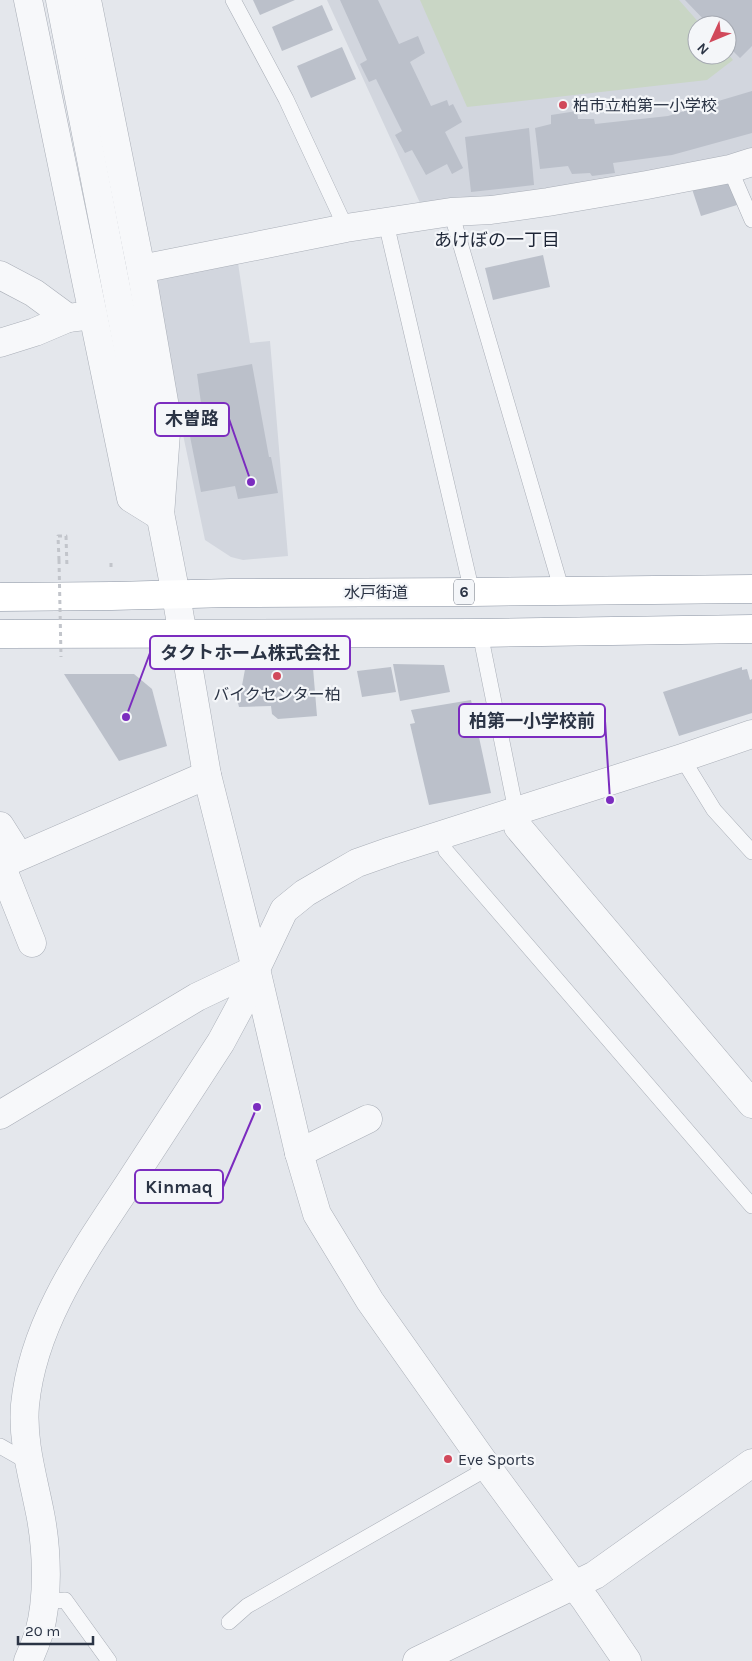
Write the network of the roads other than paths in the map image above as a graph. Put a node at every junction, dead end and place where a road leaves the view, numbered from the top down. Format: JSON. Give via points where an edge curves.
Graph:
{"nodes":[{"id":1,"x":28,"y":0,"type":"edge"},
{"id":2,"x":60,"y":0,"type":"edge"},
{"id":3,"x":87,"y":0,"type":"edge"},
{"id":4,"x":233,"y":0,"type":"edge"},
{"id":5,"x":741,"y":165,"type":"edge"},
{"id":6,"x":452,"y":212,"type":"junction"},
{"id":7,"x":752,"y":220,"type":"edge"},
{"id":8,"x":386,"y":223,"type":"junction"},
{"id":9,"x":346,"y":228,"type":"junction"},
{"id":10,"x":141,"y":269,"type":"junction"},
{"id":11,"x":0,"y":276,"type":"edge"},
{"id":12,"x":80,"y":316,"type":"junction"},
{"id":13,"x":0,"y":343,"type":"edge"},
{"id":14,"x":160,"y":516,"type":"junction"},
{"id":15,"x":752,"y":589,"type":"edge"},
{"id":16,"x":562,"y":591,"type":"junction"},
{"id":17,"x":472,"y":592,"type":"junction"},
{"id":18,"x":176,"y":595,"type":"junction"},
{"id":19,"x":0,"y":597,"type":"edge"},
{"id":20,"x":752,"y":629,"type":"edge"},
{"id":21,"x":480,"y":633,"type":"junction"},
{"id":22,"x":0,"y":634,"type":"edge"},
{"id":23,"x":182,"y":635,"type":"junction"},
{"id":24,"x":752,"y":734,"type":"edge"},
{"id":25,"x":682,"y":758,"type":"junction"},
{"id":26,"x":207,"y":775,"type":"junction"},
{"id":27,"x":516,"y":811,"type":"junction"},
{"id":28,"x":0,"y":826,"type":"edge"},
{"id":29,"x":441,"y":835,"type":"junction"},
{"id":30,"x":752,"y":852,"type":"edge"},
{"id":31,"x":7,"y":862,"type":"edge"},
{"id":32,"x":32,"y":943,"type":"dead end"},
{"id":33,"x":256,"y":969,"type":"junction"},
{"id":34,"x":752,"y":1104,"type":"edge"},
{"id":35,"x":0,"y":1115,"type":"edge"},
{"id":36,"x":368,"y":1119,"type":"dead end"},
{"id":37,"x":299,"y":1153,"type":"junction"},
{"id":38,"x":752,"y":1206,"type":"edge"},
{"id":39,"x":0,"y":1446,"type":"edge"},
{"id":40,"x":28,"y":1462,"type":"junction"},
{"id":41,"x":752,"y":1463,"type":"edge"},
{"id":42,"x":488,"y":1468,"type":"junction"},
{"id":43,"x":574,"y":1585,"type":"junction"},
{"id":44,"x":44,"y":1602,"type":"junction"},
{"id":45,"x":229,"y":1622,"type":"dead end"},
{"id":46,"x":28,"y":1661,"type":"edge"},
{"id":47,"x":109,"y":1661,"type":"edge"},
{"id":48,"x":417,"y":1661,"type":"edge"},
{"id":49,"x":627,"y":1661,"type":"edge"}],
"edges":[{"from":1,"to":12,"type":"street"},
{"from":2,"to":14,"type":"street"},
{"from":3,"to":10,"type":"street"},
{"from":4,"to":9,"type":"lane","via":[[286,99]]},
{"from":5,"to":6,"type":"street","via":[[548,202]]},
{"from":5,"to":7,"type":"lane"},
{"from":6,"to":8,"type":"street"},
{"from":6,"to":16,"type":"lane"},
{"from":8,"to":9,"type":"street"},
{"from":8,"to":17,"type":"lane"},
{"from":9,"to":10,"type":"street"},
{"from":10,"to":14,"type":"street","via":[[168,419]]},
{"from":11,"to":12,"type":"street"},
{"from":12,"to":13,"type":"street"},
{"from":12,"to":14,"type":"street","via":[[131,498]]},
{"from":14,"to":18,"type":"street"},
{"from":15,"to":16,"type":"highway","name":"水戸街道","number":"6"},
{"from":16,"to":17,"type":"highway","name":"水戸街道","number":"6"},
{"from":17,"to":18,"type":"highway","name":"水戸街道","number":"6"},
{"from":18,"to":19,"type":"highway","name":"水戸街道","number":"6"},
{"from":18,"to":23,"type":"street"},
{"from":20,"to":21,"type":"highway"},
{"from":21,"to":23,"type":"highway"},
{"from":21,"to":27,"type":"lane"},
{"from":22,"to":23,"type":"highway"},
{"from":23,"to":26,"type":"street"},
{"from":24,"to":25,"type":"street"},
{"from":25,"to":27,"type":"street"},
{"from":25,"to":30,"type":"lane","via":[[714,810]]},
{"from":26,"to":31,"type":"street"},
{"from":26,"to":33,"type":"street"},
{"from":27,"to":29,"type":"street"},
{"from":27,"to":34,"type":"street","via":[[518,827]]},
{"from":28,"to":31,"type":"street"},
{"from":29,"to":33,"type":"street","via":[[357,863],[305,893],[284,910]]},
{"from":29,"to":38,"type":"lane","via":[[446,851]]},
{"from":31,"to":32,"type":"street"},
{"from":33,"to":35,"type":"street","via":[[197,997]]},
{"from":33,"to":37,"type":"street"},
{"from":33,"to":40,"type":"street","via":[[222,1042],[68,1278],[49,1318],[31,1372],[25,1404]]},
{"from":36,"to":37,"type":"street"},
{"from":37,"to":42,"type":"street","via":[[317,1214],[370,1301]]},
{"from":39,"to":40,"type":"lane"},
{"from":40,"to":44,"type":"street","via":[[44,1540]]},
{"from":41,"to":43,"type":"street","via":[[595,1575]]},
{"from":42,"to":43,"type":"street"},
{"from":42,"to":45,"type":"lane","via":[[247,1606]]},
{"from":43,"to":48,"type":"street"},
{"from":43,"to":49,"type":"street"},
{"from":44,"to":46,"type":"street","via":[[39,1632]]},
{"from":44,"to":47,"type":"lane","via":[[65,1600]]}]}
